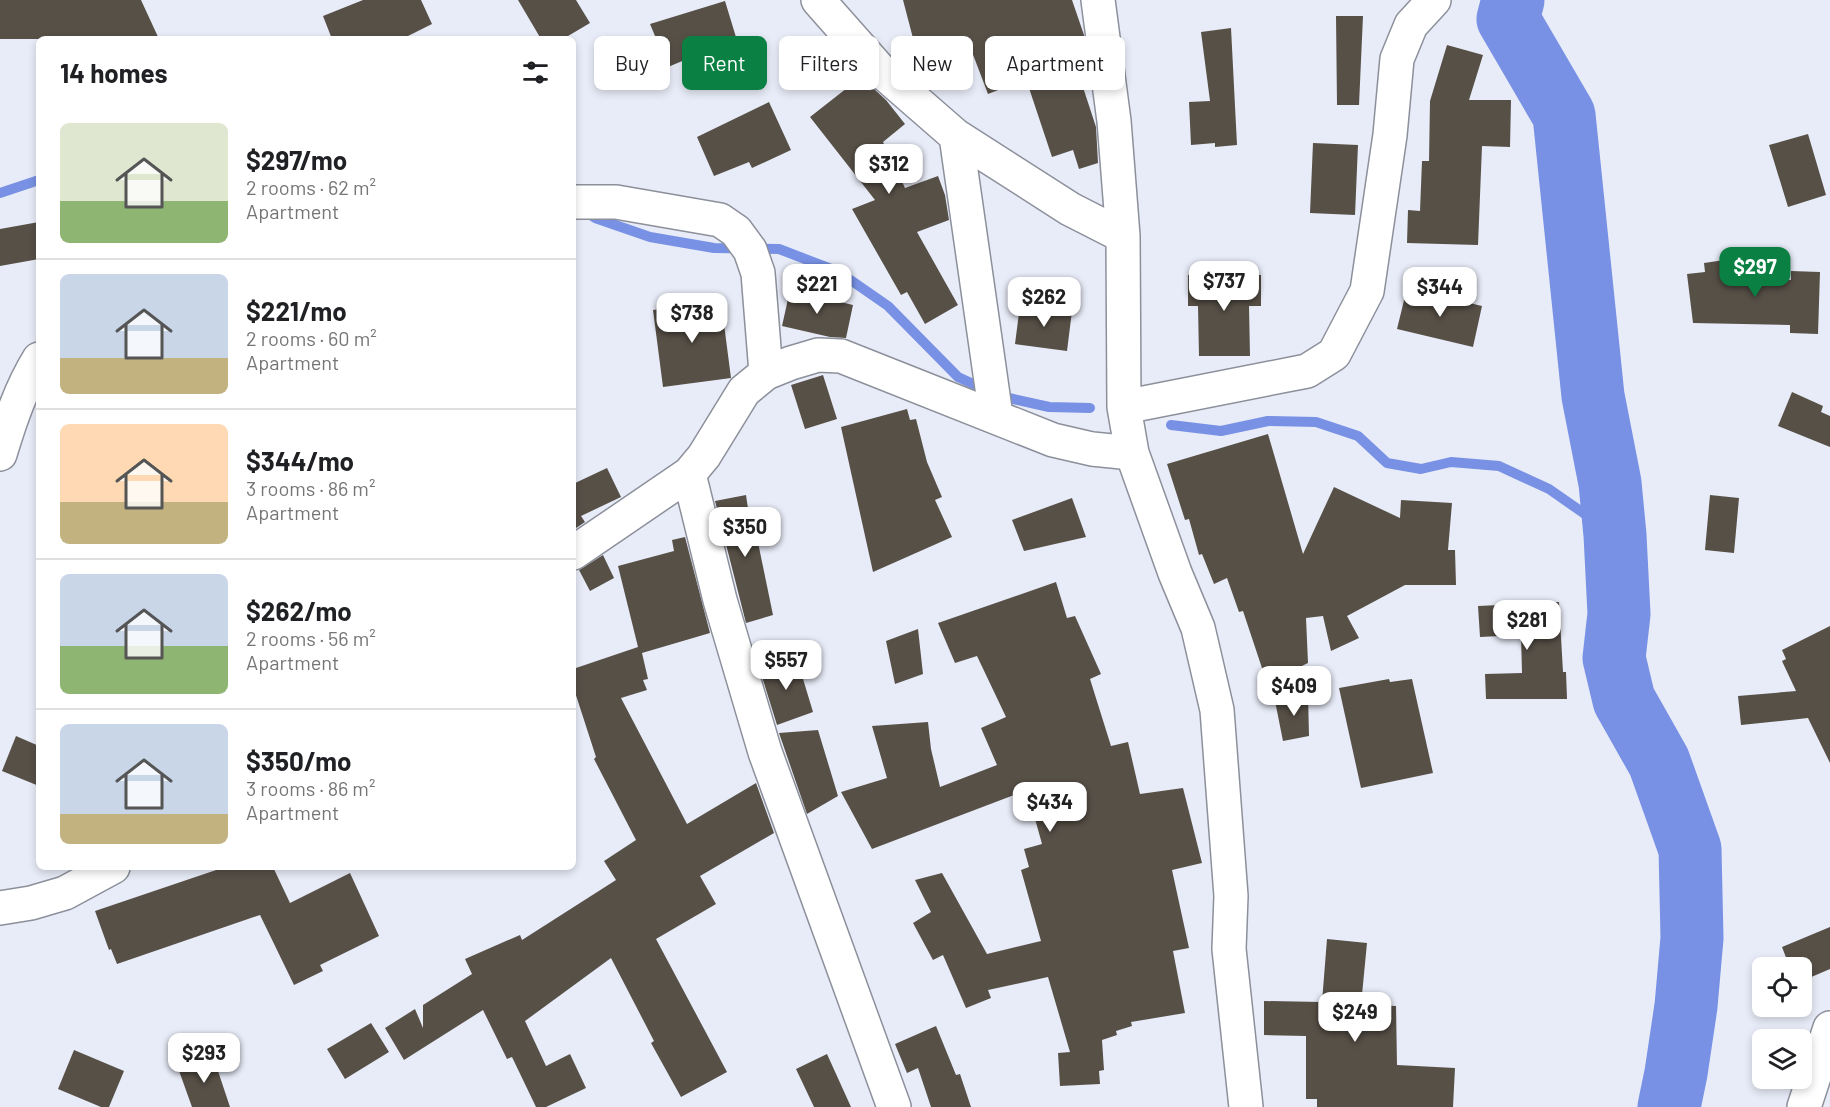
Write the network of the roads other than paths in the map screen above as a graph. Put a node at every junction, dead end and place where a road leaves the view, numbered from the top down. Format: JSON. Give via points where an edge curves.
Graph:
{"nodes":[{"id":1,"x":818,"y":0,"type":"edge"},
{"id":2,"x":1098,"y":0,"type":"edge"},
{"id":3,"x":1434,"y":0,"type":"edge"},
{"id":4,"x":956,"y":135,"type":"junction"},
{"id":5,"x":576,"y":202,"type":"edge"},
{"id":6,"x":1123,"y":236,"type":"junction"},
{"id":7,"x":36,"y":364,"type":"edge"},
{"id":8,"x":766,"y":373,"type":"junction"},
{"id":9,"x":1124,"y":407,"type":"junction"},
{"id":10,"x":996,"y":416,"type":"junction"},
{"id":11,"x":1132,"y":453,"type":"junction"},
{"id":12,"x":0,"y":454,"type":"edge"},
{"id":13,"x":689,"y":474,"type":"junction"},
{"id":14,"x":576,"y":552,"type":"edge"},
{"id":15,"x":107,"y":870,"type":"edge"},
{"id":16,"x":0,"y":908,"type":"edge"},
{"id":17,"x":1830,"y":1028,"type":"edge"},
{"id":18,"x":894,"y":1107,"type":"edge"},
{"id":19,"x":1246,"y":1107,"type":"edge"},
{"id":20,"x":1804,"y":1107,"type":"edge"}],
"edges":[{"from":1,"to":4,"type":"street","via":[[879,69]]},
{"from":2,"to":6,"type":"street","via":[[1114,121]]},
{"from":3,"to":9,"type":"street","via":[[1411,25],[1397,59],[1367,291],[1334,354],[1307,371]]},
{"from":4,"to":6,"type":"street","via":[[1070,209]]},
{"from":4,"to":10,"type":"street"},
{"from":5,"to":8,"type":"street","via":[[616,202],[720,220],[736,231],[750,250],[758,273]]},
{"from":6,"to":9,"type":"street"},
{"from":7,"to":12,"type":"street","via":[[11,417]]},
{"from":8,"to":10,"type":"street","via":[[818,355],[841,356]]},
{"from":8,"to":13,"type":"street","via":[[744,391]]},
{"from":9,"to":11,"type":"street"},
{"from":10,"to":11,"type":"street","via":[[1053,440]]},
{"from":11,"to":19,"type":"street","via":[[1198,628],[1217,710],[1231,896],[1229,949]]},
{"from":13,"to":14,"type":"street"},
{"from":13,"to":18,"type":"street","via":[[720,600],[765,752]]},
{"from":15,"to":16,"type":"street","via":[[65,892]]},
{"from":17,"to":20,"type":"street"}]}
